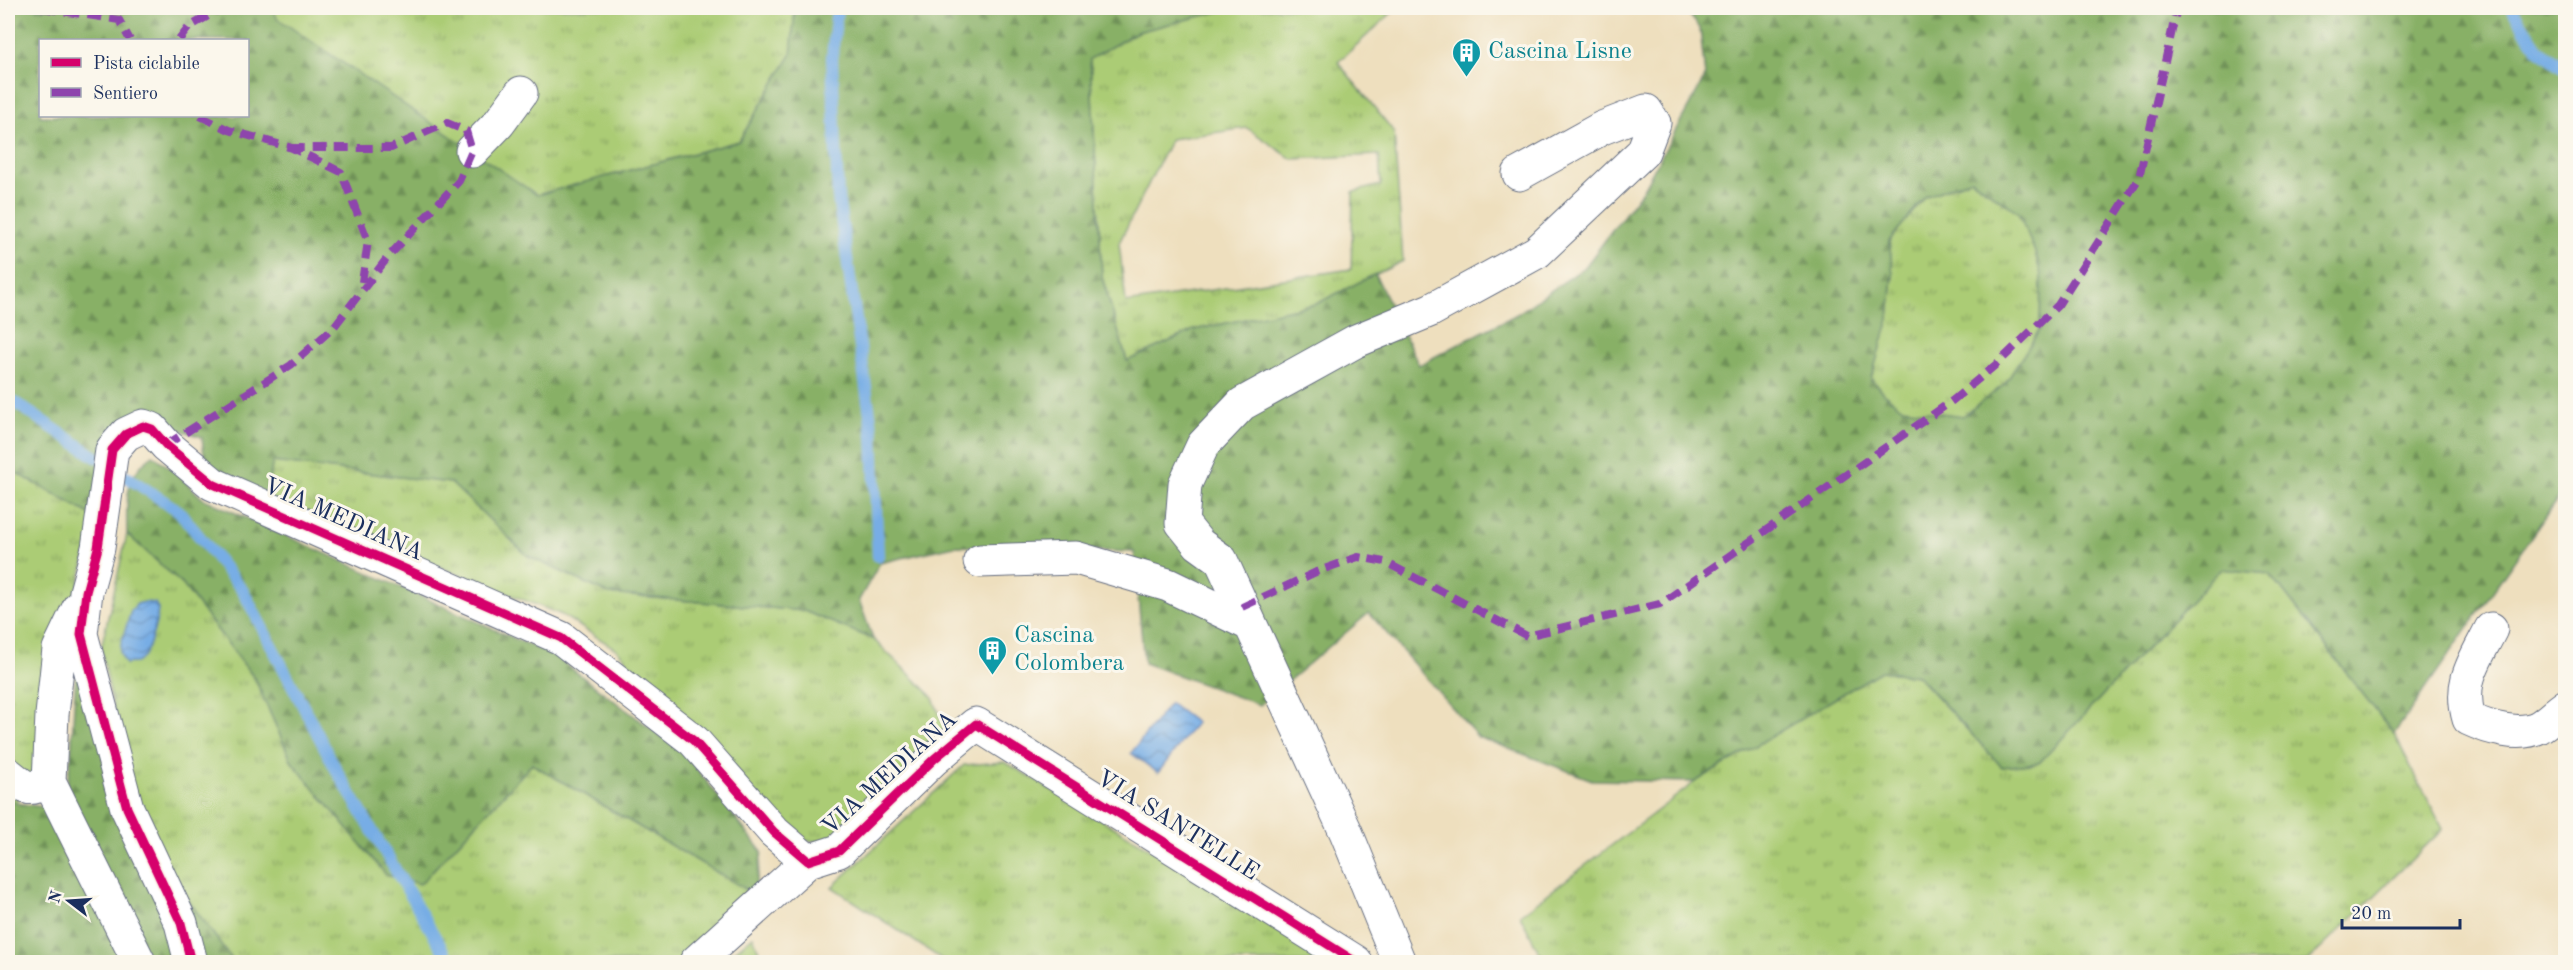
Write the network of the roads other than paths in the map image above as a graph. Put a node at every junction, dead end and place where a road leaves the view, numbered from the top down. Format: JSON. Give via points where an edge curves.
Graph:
{"nodes":[{"id":1,"x":521,"y":93,"type":"dead end"},
{"id":2,"x":472,"y":151,"type":"dead end"},
{"id":3,"x":1519,"y":174,"type":"dead end"},
{"id":4,"x":980,"y":561,"type":"dead end"},
{"id":5,"x":86,"y":592,"type":"junction"},
{"id":6,"x":1249,"y":624,"type":"junction"},
{"id":7,"x":2491,"y":629,"type":"dead end"},
{"id":8,"x":2565,"y":706,"type":"edge"},
{"id":9,"x":976,"y":724,"type":"joint"},
{"id":10,"x":8,"y":774,"type":"edge"},
{"id":11,"x":50,"y":781,"type":"junction"},
{"id":12,"x":808,"y":861,"type":"junction"},
{"id":13,"x":138,"y":963,"type":"edge"},
{"id":14,"x":191,"y":963,"type":"edge"},
{"id":15,"x":696,"y":963,"type":"edge"},
{"id":16,"x":1356,"y":963,"type":"edge"},
{"id":17,"x":1399,"y":963,"type":"edge"}],
"edges":[{"from":1,"to":2,"type":"street"},
{"from":3,"to":6,"type":"street","via":[[1602,128],[1646,111],[1654,123],[1643,152],[1537,252],[1431,310],[1356,341],[1242,404],[1203,445],[1185,484],[1182,523],[1199,544],[1221,560]]},
{"from":4,"to":6,"type":"street","via":[[1076,558],[1168,585]]},
{"from":5,"to":11,"type":"street","via":[[59,649]]},
{"from":5,"to":12,"type":"street","name":"VIA MEDIANA","via":[[98,548],[112,450],[126,434],[143,426],[152,429],[213,484],[561,638],[694,741],[774,832]]},
{"from":5,"to":14,"type":"street","name":"VIA MEDIANA","via":[[81,634],[127,808],[181,922]]},
{"from":6,"to":17,"type":"street","via":[[1346,832]]},
{"from":7,"to":8,"type":"street","via":[[2466,677],[2464,702],[2469,719],[2507,731],[2538,727]]},
{"from":9,"to":12,"type":"street","name":"VIA MEDIANA","via":[[839,851]]},
{"from":9,"to":16,"type":"street","name":"VIA SANTELLE"},
{"from":10,"to":11,"type":"street","via":[[32,790]]},
{"from":11,"to":13,"type":"street"},
{"from":12,"to":15,"type":"street"}]}
